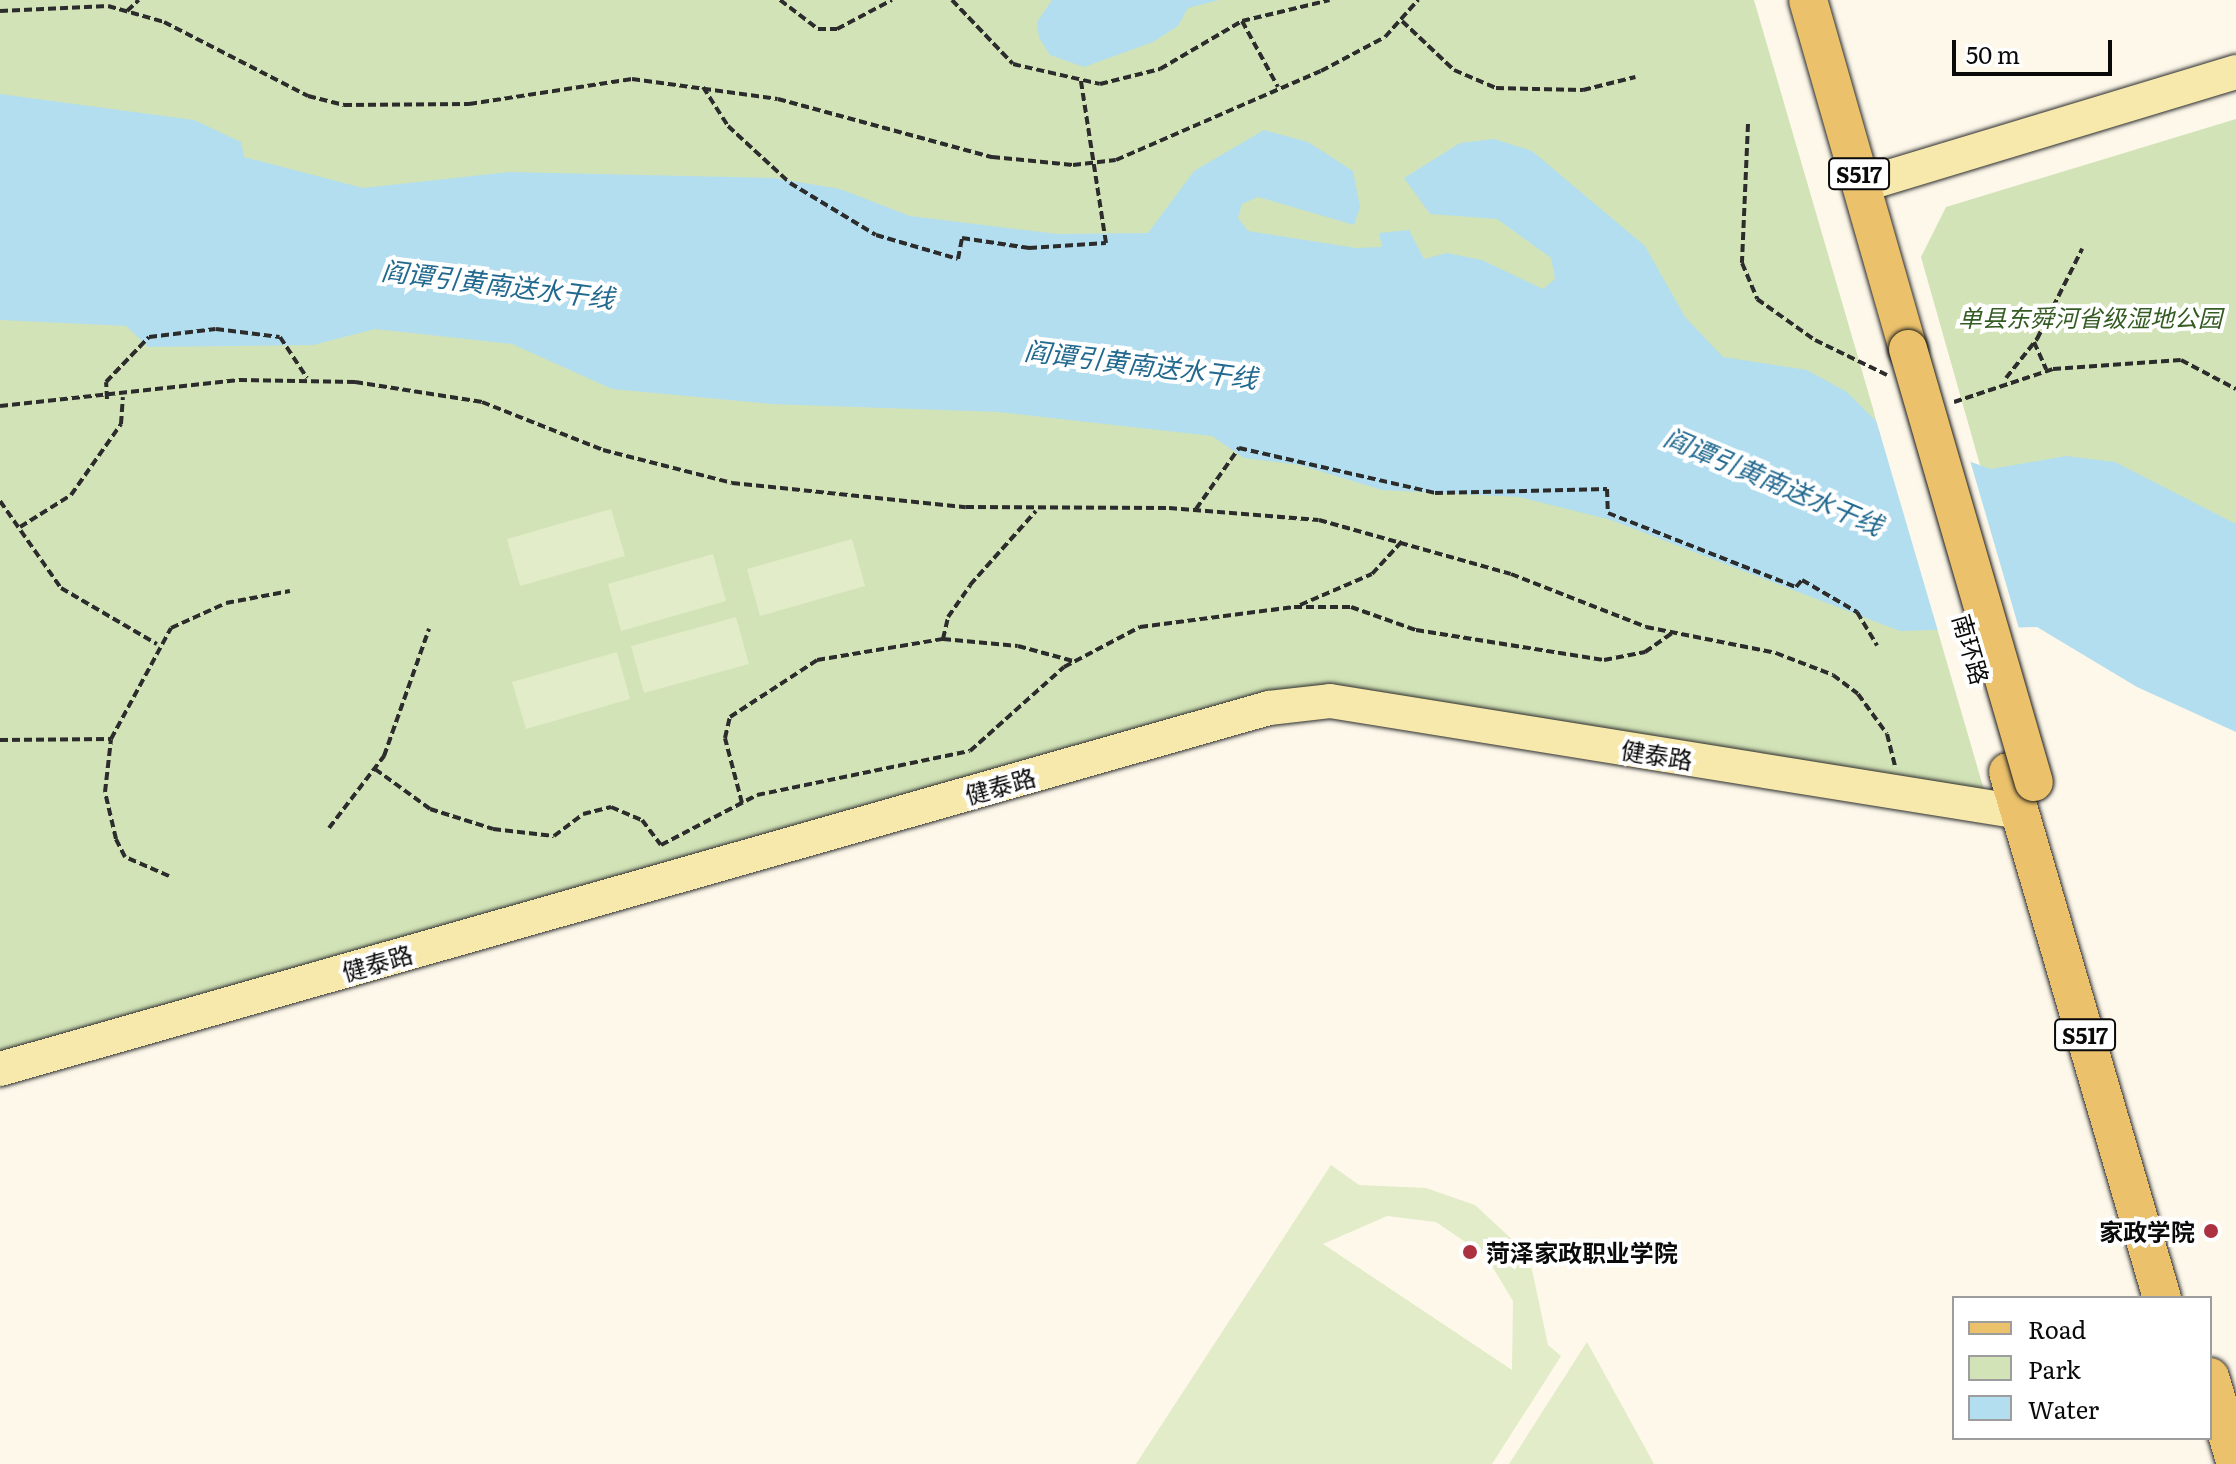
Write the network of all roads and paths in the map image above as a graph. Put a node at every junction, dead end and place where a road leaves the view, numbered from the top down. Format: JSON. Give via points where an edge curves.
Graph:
{"nodes":[{"id":1,"x":139,"y":0,"type":"edge"},
{"id":2,"x":780,"y":0,"type":"edge"},
{"id":3,"x":892,"y":0,"type":"edge"},
{"id":4,"x":952,"y":0,"type":"edge"},
{"id":5,"x":1330,"y":0,"type":"edge"},
{"id":6,"x":1418,"y":0,"type":"edge"},
{"id":7,"x":1783,"y":0,"type":"edge"},
{"id":8,"x":1808,"y":0,"type":"edge"},
{"id":9,"x":0,"y":11,"type":"edge"},
{"id":10,"x":127,"y":11,"type":"junction"},
{"id":11,"x":1242,"y":21,"type":"junction"},
{"id":12,"x":1402,"y":21,"type":"junction"},
{"id":13,"x":2236,"y":72,"type":"edge"},
{"id":14,"x":1635,"y":77,"type":"dead end"},
{"id":15,"x":1081,"y":81,"type":"junction"},
{"id":16,"x":703,"y":87,"type":"junction"},
{"id":17,"x":1278,"y":87,"type":"junction"},
{"id":18,"x":1092,"y":163,"type":"junction"},
{"id":19,"x":1862,"y":185,"type":"junction"},
{"id":20,"x":2082,"y":249,"type":"dead end"},
{"id":21,"x":2034,"y":342,"type":"junction"},
{"id":22,"x":1896,"y":346,"type":"junction"},
{"id":23,"x":2046,"y":370,"type":"dead end"},
{"id":24,"x":308,"y":379,"type":"junction"},
{"id":25,"x":2004,"y":380,"type":"dead end"},
{"id":26,"x":123,"y":397,"type":"junction"},
{"id":27,"x":107,"y":399,"type":"junction"},
{"id":28,"x":0,"y":406,"type":"edge"},
{"id":29,"x":0,"y":501,"type":"edge"},
{"id":30,"x":1196,"y":509,"type":"junction"},
{"id":31,"x":1036,"y":511,"type":"junction"},
{"id":32,"x":20,"y":527,"type":"junction"},
{"id":33,"x":1403,"y":540,"type":"junction"},
{"id":34,"x":290,"y":591,"type":"dead end"},
{"id":35,"x":1294,"y":607,"type":"junction"},
{"id":36,"x":429,"y":629,"type":"dead end"},
{"id":37,"x":1672,"y":633,"type":"junction"},
{"id":38,"x":943,"y":639,"type":"junction"},
{"id":39,"x":157,"y":644,"type":"junction"},
{"id":40,"x":1877,"y":645,"type":"dead end"},
{"id":41,"x":1073,"y":661,"type":"junction"},
{"id":42,"x":111,"y":739,"type":"junction"},
{"id":43,"x":0,"y":740,"type":"edge"},
{"id":44,"x":375,"y":769,"type":"junction"},
{"id":45,"x":2021,"y":789,"type":"junction"},
{"id":46,"x":1898,"y":793,"type":"junction"},
{"id":47,"x":742,"y":804,"type":"junction"},
{"id":48,"x":329,"y":828,"type":"dead end"},
{"id":49,"x":169,"y":876,"type":"dead end"},
{"id":50,"x":0,"y":1069,"type":"edge"},
{"id":51,"x":2161,"y":1296,"type":"edge"},
{"id":52,"x":2186,"y":1296,"type":"edge"},
{"id":53,"x":2212,"y":1384,"type":"edge"},
{"id":54,"x":2204,"y":1440,"type":"edge"},
{"id":55,"x":2211,"y":1464,"type":"edge"},
{"id":56,"x":2236,"y":1464,"type":"edge"}],
"edges":[{"from":1,"to":10,"type":"path"},
{"from":2,"to":3,"type":"path","via":[[818,29],[837,29]]},
{"from":4,"to":15,"type":"path","via":[[1013,64]]},
{"from":5,"to":11,"type":"path"},
{"from":6,"to":12,"type":"path"},
{"from":7,"to":22,"type":"main road","name":"南环路","number":"S517"},
{"from":8,"to":19,"type":"main road","name":"南环路","number":"S517"},
{"from":9,"to":10,"type":"path","via":[[56,3]]},
{"from":10,"to":16,"type":"path","via":[[164,22],[308,96],[344,105],[469,104],[632,79]]},
{"from":11,"to":15,"type":"path","via":[[1131,81]]},
{"from":11,"to":17,"type":"path"},
{"from":12,"to":14,"type":"path","via":[[1454,70],[1496,88],[1583,90]]},
{"from":12,"to":17,"type":"path","via":[[1385,37]]},
{"from":13,"to":19,"type":"street"},
{"from":15,"to":18,"type":"path"},
{"from":16,"to":18,"type":"path","via":[[778,99],[992,157]]},
{"from":16,"to":18,"type":"path","via":[[752,150],[864,229],[958,259],[962,238],[1029,248],[1106,243]]},
{"from":17,"to":18,"type":"path","via":[[1116,160]]},
{"from":19,"to":22,"type":"main road","name":"南环路","number":"S517"},
{"from":20,"to":21,"type":"path"},
{"from":21,"to":23,"type":"path"},
{"from":21,"to":25,"type":"path"},
{"from":22,"to":45,"type":"main road","name":"南环路","number":"S517","bridge":true},
{"from":24,"to":26,"type":"path"},
{"from":24,"to":27,"type":"path","via":[[280,337],[216,329],[139,344],[106,382]]},
{"from":24,"to":31,"type":"path","via":[[482,402],[603,450],[732,483]]},
{"from":26,"to":27,"type":"path"},
{"from":26,"to":32,"type":"path","via":[[121,424],[71,495]]},
{"from":27,"to":28,"type":"path"},
{"from":29,"to":32,"type":"path"},
{"from":30,"to":31,"type":"path"},
{"from":30,"to":33,"type":"path","via":[[1319,520]]},
{"from":30,"to":40,"type":"path","via":[[1239,448],[1435,493],[1607,489],[1608,513],[1796,587],[1802,580],[1857,612]]},
{"from":31,"to":38,"type":"path","via":[[970,585],[948,617]]},
{"from":32,"to":39,"type":"path","via":[[27,548],[61,588]]},
{"from":33,"to":35,"type":"path","via":[[1372,574]]},
{"from":33,"to":37,"type":"path"},
{"from":34,"to":39,"type":"path","via":[[216,607],[171,628]]},
{"from":35,"to":37,"type":"path","via":[[1351,607],[1416,630],[1604,660],[1645,652]]},
{"from":35,"to":41,"type":"path","via":[[1140,627]]},
{"from":36,"to":44,"type":"path"},
{"from":37,"to":46,"type":"path","via":[[1776,653],[1835,676],[1887,734]]},
{"from":38,"to":41,"type":"path","via":[[1018,646]]},
{"from":38,"to":47,"type":"path","via":[[817,660],[730,717],[725,738]]},
{"from":39,"to":42,"type":"path"},
{"from":41,"to":47,"type":"path","via":[[970,751],[794,785]]},
{"from":42,"to":43,"type":"path"},
{"from":42,"to":49,"type":"path","via":[[105,792],[116,839],[125,857]]},
{"from":44,"to":47,"type":"path","via":[[430,809],[531,838],[554,836],[583,814],[611,807],[642,820],[661,845]]},
{"from":44,"to":48,"type":"path"},
{"from":45,"to":46,"type":"street","name":"健泰路"},
{"from":45,"to":51,"type":"main road","name":"南环路","number":"S517"},
{"from":45,"to":52,"type":"main road","name":"南环路","number":"S517"},
{"from":46,"to":50,"type":"street","name":"健泰路","via":[[1330,701],[1269,708]]},
{"from":53,"to":56,"type":"main road"},
{"from":54,"to":55,"type":"main road"}]}
